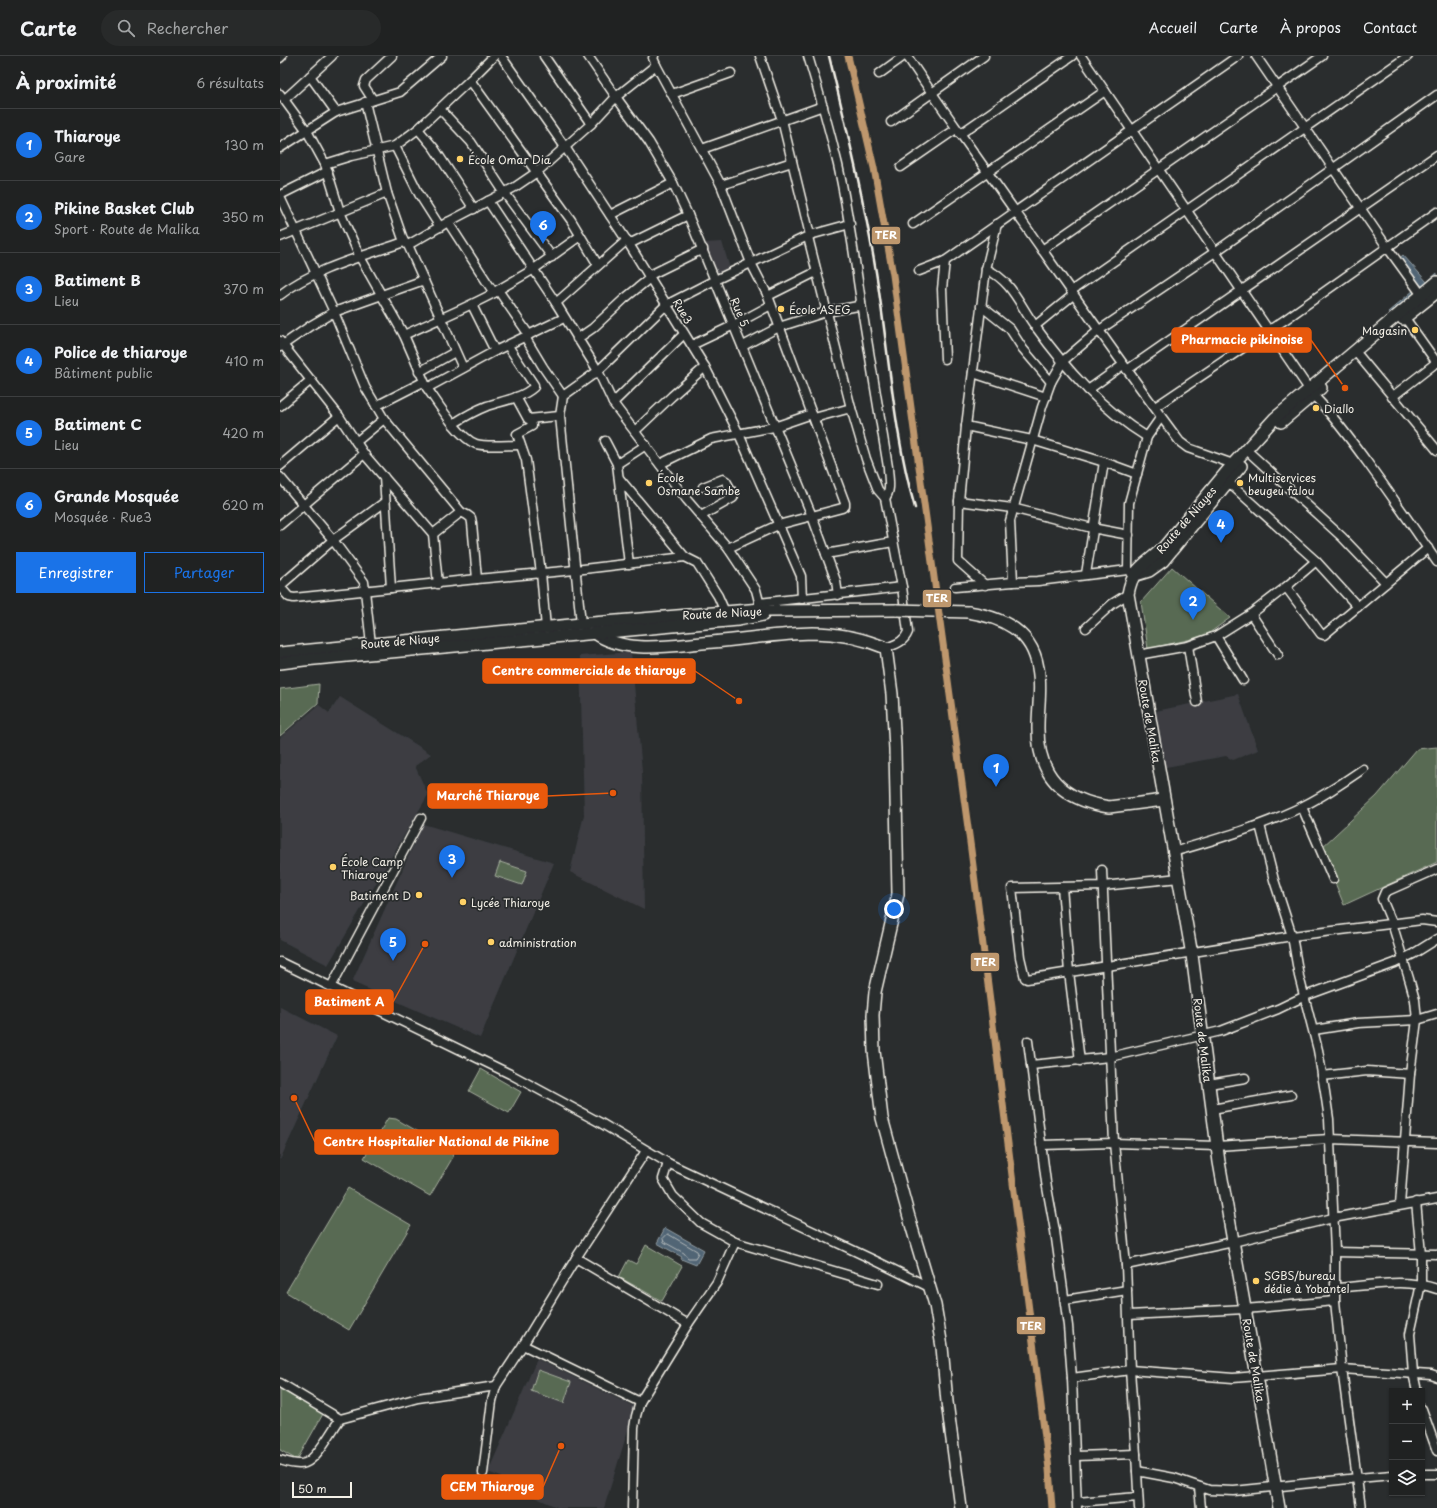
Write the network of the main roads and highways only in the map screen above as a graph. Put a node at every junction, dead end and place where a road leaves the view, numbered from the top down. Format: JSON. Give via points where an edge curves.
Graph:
{"nodes":[{"id":1,"x":1437,"y":282,"type":"edge"},
{"id":2,"x":1437,"y":292,"type":"edge"},
{"id":3,"x":1311,"y":392,"type":"junction"},
{"id":4,"x":1198,"y":513,"type":"junction"},
{"id":5,"x":1128,"y":594,"type":"joint"},
{"id":6,"x":763,"y":608,"type":"junction"},
{"id":7,"x":552,"y":630,"type":"junction"},
{"id":8,"x":595,"y":633,"type":"junction"},
{"id":9,"x":535,"y":634,"type":"junction"},
{"id":10,"x":280,"y":653,"type":"edge"},
{"id":11,"x":280,"y":663,"type":"edge"},
{"id":12,"x":1164,"y":800,"type":"junction"},
{"id":13,"x":961,"y":1508,"type":"edge"},
{"id":14,"x":1279,"y":1508,"type":"edge"}],
"edges":[{"from":1,"to":3,"type":"main road","name":"Route de Niayes"},
{"from":2,"to":3,"type":"main road","name":"Route de Niayes"},
{"from":3,"to":4,"type":"main road","name":"Route de Niayes"},
{"from":3,"to":4,"type":"main road","name":"Route de Niayes","via":[[1275,418],[1233,464]]},
{"from":4,"to":5,"type":"main road","name":"Route de Niayes","via":[[1164,548],[1132,572]]},
{"from":5,"to":12,"type":"main road","name":"Route de Malika"},
{"from":6,"to":7,"type":"main road","name":"Route de Niaye","via":[[581,624]]},
{"from":6,"to":8,"type":"main road","name":"Route de Niaye","via":[[761,616],[738,620]]},
{"from":6,"to":12,"type":"main road","bridge":true,"via":[[968,612],[986,614],[1006,622],[1024,638],[1035,656],[1040,680],[1040,751],[1049,774],[1057,784],[1075,798],[1109,807]]},
{"from":7,"to":8,"type":"main road","name":"Route de Niaye"},
{"from":7,"to":9,"type":"main road","name":"Route de Niaye"},
{"from":8,"to":13,"type":"main road","via":[[617,643],[657,647],[812,633],[867,640],[886,648],[895,749],[898,894],[876,992],[873,1015],[874,1051],[882,1118],[935,1305]]},
{"from":9,"to":10,"type":"main road","name":"Route de Niaye","via":[[371,644]]},
{"from":9,"to":11,"type":"main road","name":"Route de Niaye"},
{"from":12,"to":14,"type":"main road","name":"Route de Malika","via":[[1191,953],[1217,1146]]}]}
